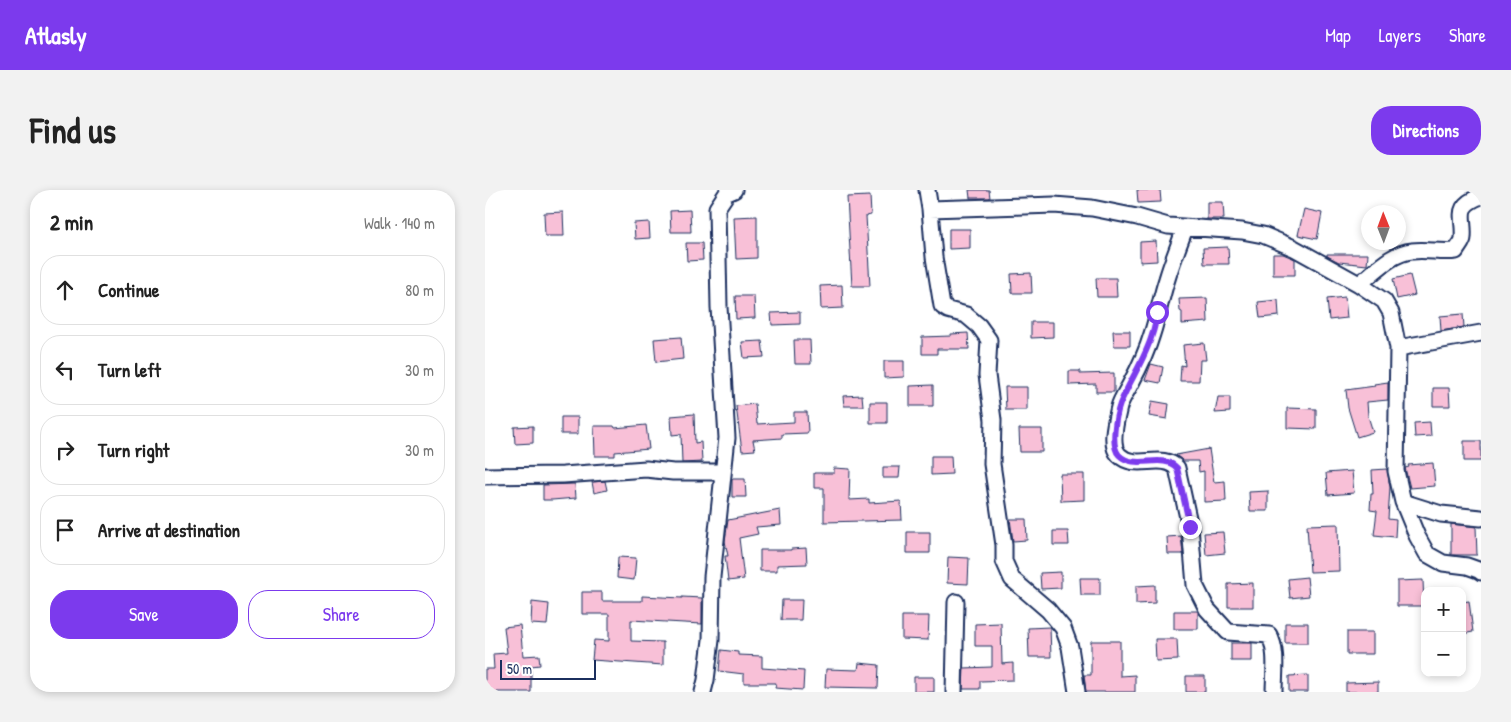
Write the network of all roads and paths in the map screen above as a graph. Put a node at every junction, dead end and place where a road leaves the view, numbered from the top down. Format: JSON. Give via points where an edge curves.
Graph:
{"nodes":[{"id":1,"x":734,"y":190,"type":"edge"},
{"id":2,"x":927,"y":190,"type":"edge"},
{"id":3,"x":1481,"y":196,"type":"edge"},
{"id":4,"x":930,"y":209,"type":"junction"},
{"id":5,"x":1185,"y":228,"type":"junction"},
{"id":6,"x":1359,"y":284,"type":"junction"},
{"id":7,"x":1481,"y":333,"type":"edge"},
{"id":8,"x":1398,"y":348,"type":"junction"},
{"id":9,"x":723,"y":472,"type":"junction"},
{"id":10,"x":485,"y":476,"type":"edge"},
{"id":11,"x":1403,"y":502,"type":"junction"},
{"id":12,"x":1481,"y":518,"type":"edge"},
{"id":13,"x":1481,"y":572,"type":"edge"},
{"id":14,"x":956,"y":602,"type":"dead end"},
{"id":15,"x":703,"y":692,"type":"edge"},
{"id":16,"x":954,"y":692,"type":"edge"},
{"id":17,"x":1077,"y":692,"type":"edge"},
{"id":18,"x":1274,"y":692,"type":"edge"}],
"edges":[{"from":1,"to":9,"type":"street","via":[[727,193],[717,208],[727,438]]},
{"from":2,"to":4,"type":"street"},
{"from":3,"to":6,"type":"street","via":[[1464,207],[1461,217],[1463,239],[1456,251],[1413,250],[1398,254]]},
{"from":4,"to":5,"type":"street","via":[[1054,205],[1093,208]]},
{"from":4,"to":17,"type":"street","via":[[942,306],[965,315],[989,340],[987,375],[993,420],[991,464],[1004,561],[1012,579],[1048,610],[1063,628],[1070,647]]},
{"from":5,"to":6,"type":"street","via":[[1263,235],[1294,248]]},
{"from":5,"to":18,"type":"street","via":[[1152,335],[1119,405],[1115,449],[1127,460],[1163,462],[1177,468],[1190,527],[1195,585],[1207,609],[1228,632],[1269,635],[1273,640]]},
{"from":6,"to":8,"type":"street","via":[[1384,301],[1391,313]]},
{"from":7,"to":8,"type":"street"},
{"from":8,"to":11,"type":"street","via":[[1396,471]]},
{"from":9,"to":10,"type":"street","via":[[646,469]]},
{"from":9,"to":15,"type":"street","via":[[712,577],[711,640]]},
{"from":11,"to":12,"type":"street","via":[[1441,514]]},
{"from":11,"to":13,"type":"street","via":[[1427,554],[1443,563],[1467,566]]},
{"from":14,"to":16,"type":"street"}]}
